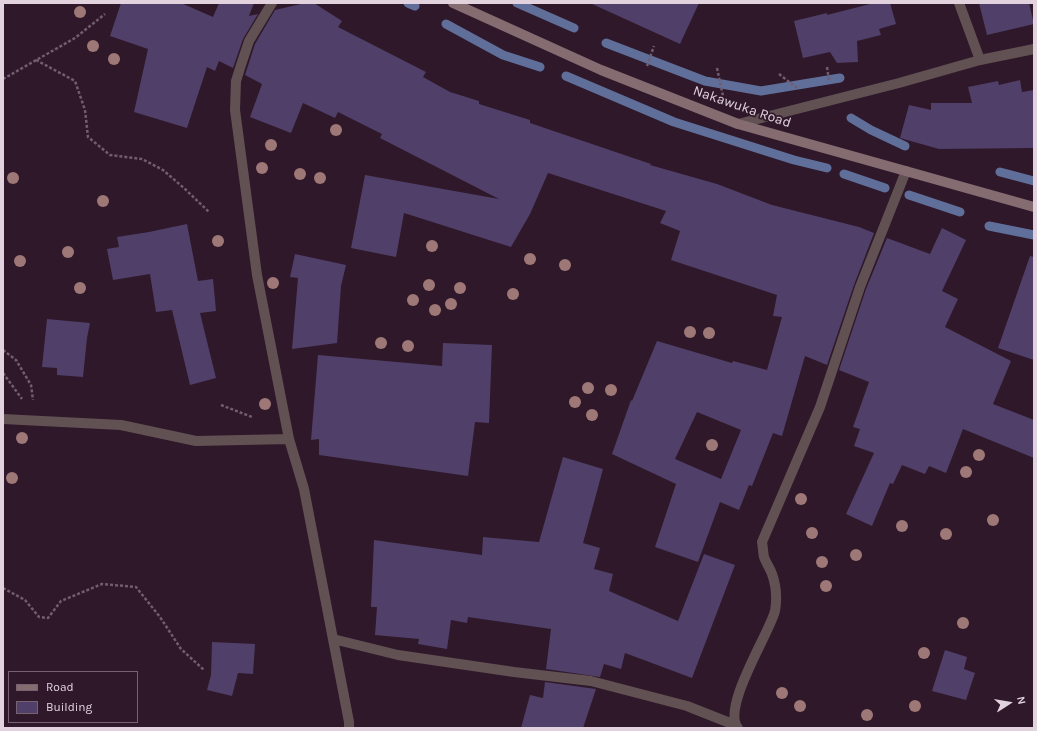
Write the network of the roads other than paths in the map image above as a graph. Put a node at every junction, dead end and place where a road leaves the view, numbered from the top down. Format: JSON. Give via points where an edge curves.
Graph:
{"nodes":[{"id":1,"x":272,"y":3,"type":"edge"},
{"id":2,"x":452,"y":3,"type":"edge"},
{"id":3,"x":959,"y":3,"type":"edge"},
{"id":4,"x":1034,"y":49,"type":"edge"},
{"id":5,"x":980,"y":60,"type":"junction"},
{"id":6,"x":738,"y":124,"type":"junction"},
{"id":7,"x":906,"y":171,"type":"junction"},
{"id":8,"x":1034,"y":207,"type":"edge"},
{"id":9,"x":3,"y":419,"type":"edge"},
{"id":10,"x":289,"y":439,"type":"junction"},
{"id":11,"x":333,"y":639,"type":"junction"},
{"id":12,"x":737,"y":726,"type":"edge"},
{"id":13,"x":349,"y":728,"type":"edge"}],
"edges":[{"from":1,"to":10,"type":"street","via":[[249,41],[240,65],[236,81],[235,110],[257,275]]},
{"from":2,"to":6,"type":"main road","name":"Nakawuka Road","via":[[601,70]]},
{"from":3,"to":5,"type":"street"},
{"from":4,"to":5,"type":"street"},
{"from":5,"to":6,"type":"street"},
{"from":6,"to":7,"type":"main road","name":"Nakawuka Road"},
{"from":7,"to":8,"type":"main road","name":"Nakawuka Road"},
{"from":7,"to":12,"type":"street","via":[[860,287],[820,407],[762,542],[776,594],[774,611],[742,684],[735,709]]},
{"from":9,"to":10,"type":"street","via":[[121,425],[196,441]]},
{"from":10,"to":11,"type":"street","via":[[304,489]]},
{"from":11,"to":12,"type":"street","via":[[398,655],[591,681],[687,706]]},
{"from":11,"to":13,"type":"street"}]}
